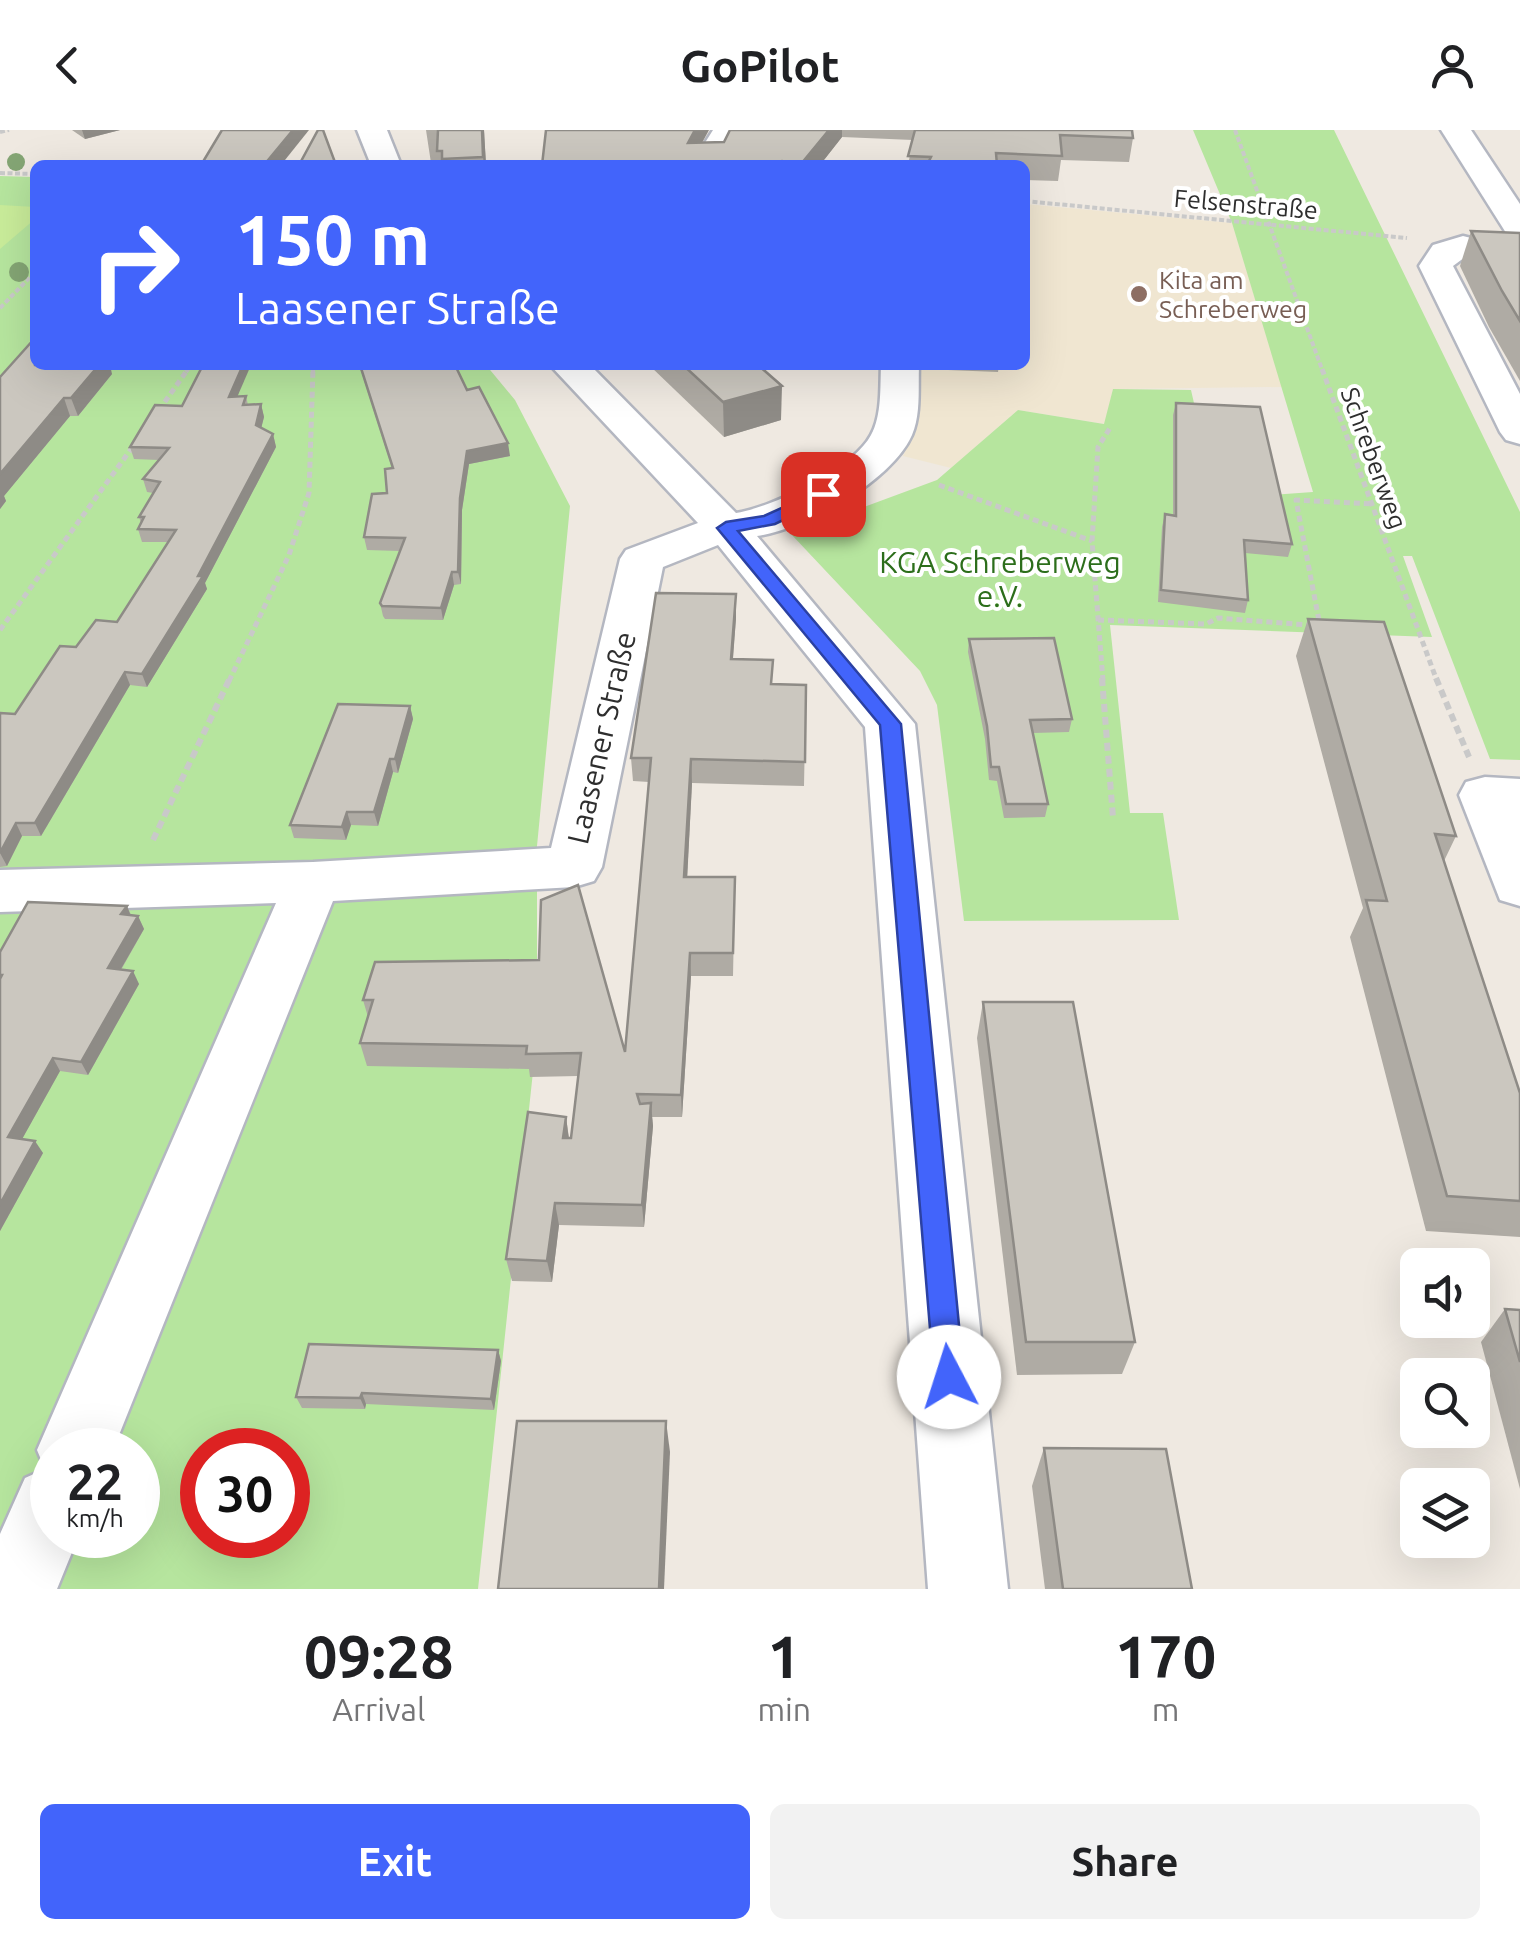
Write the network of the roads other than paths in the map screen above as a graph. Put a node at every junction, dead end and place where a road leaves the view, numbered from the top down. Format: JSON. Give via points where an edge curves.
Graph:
{"nodes":[{"id":1,"x":372,"y":130,"type":"edge"},
{"id":2,"x":728,"y":130,"type":"edge"},
{"id":3,"x":1456,"y":130,"type":"edge"},
{"id":4,"x":384,"y":160,"type":"edge"},
{"id":5,"x":709,"y":160,"type":"edge"},
{"id":6,"x":1520,"y":230,"type":"edge"},
{"id":7,"x":1462,"y":246,"type":"road end"},
{"id":8,"x":574,"y":370,"type":"edge"},
{"id":9,"x":900,"y":370,"type":"edge"},
{"id":10,"x":1520,"y":432,"type":"edge"},
{"id":11,"x":726,"y":528,"type":"junction"},
{"id":12,"x":1503,"y":796,"type":"edge"},
{"id":13,"x":312,"y":882,"type":"junction"},
{"id":14,"x":1520,"y":886,"type":"edge"},
{"id":15,"x":0,"y":891,"type":"edge"},
{"id":16,"x":84,"y":1428,"type":"edge"},
{"id":17,"x":30,"y":1558,"type":"edge"},
{"id":18,"x":17,"y":1589,"type":"edge"},
{"id":19,"x":968,"y":1589,"type":"edge"}],
"edges":[{"from":1,"to":4,"type":"street"},
{"from":2,"to":5,"type":"street"},
{"from":3,"to":6,"type":"street"},
{"from":7,"to":10,"type":"street","via":[[1436,266]]},
{"from":8,"to":11,"type":"street"},
{"from":9,"to":11,"type":"street","name":"Laasener Straße","via":[[897,421],[873,460],[768,520]]},
{"from":11,"to":13,"type":"street","name":"Laasener Straße","via":[[642,559],[574,867]]},
{"from":11,"to":19,"type":"street","via":[[890,724]]},
{"from":12,"to":14,"type":"street"},
{"from":13,"to":15,"type":"street"},
{"from":13,"to":16,"type":"street"},
{"from":17,"to":18,"type":"street"}]}
